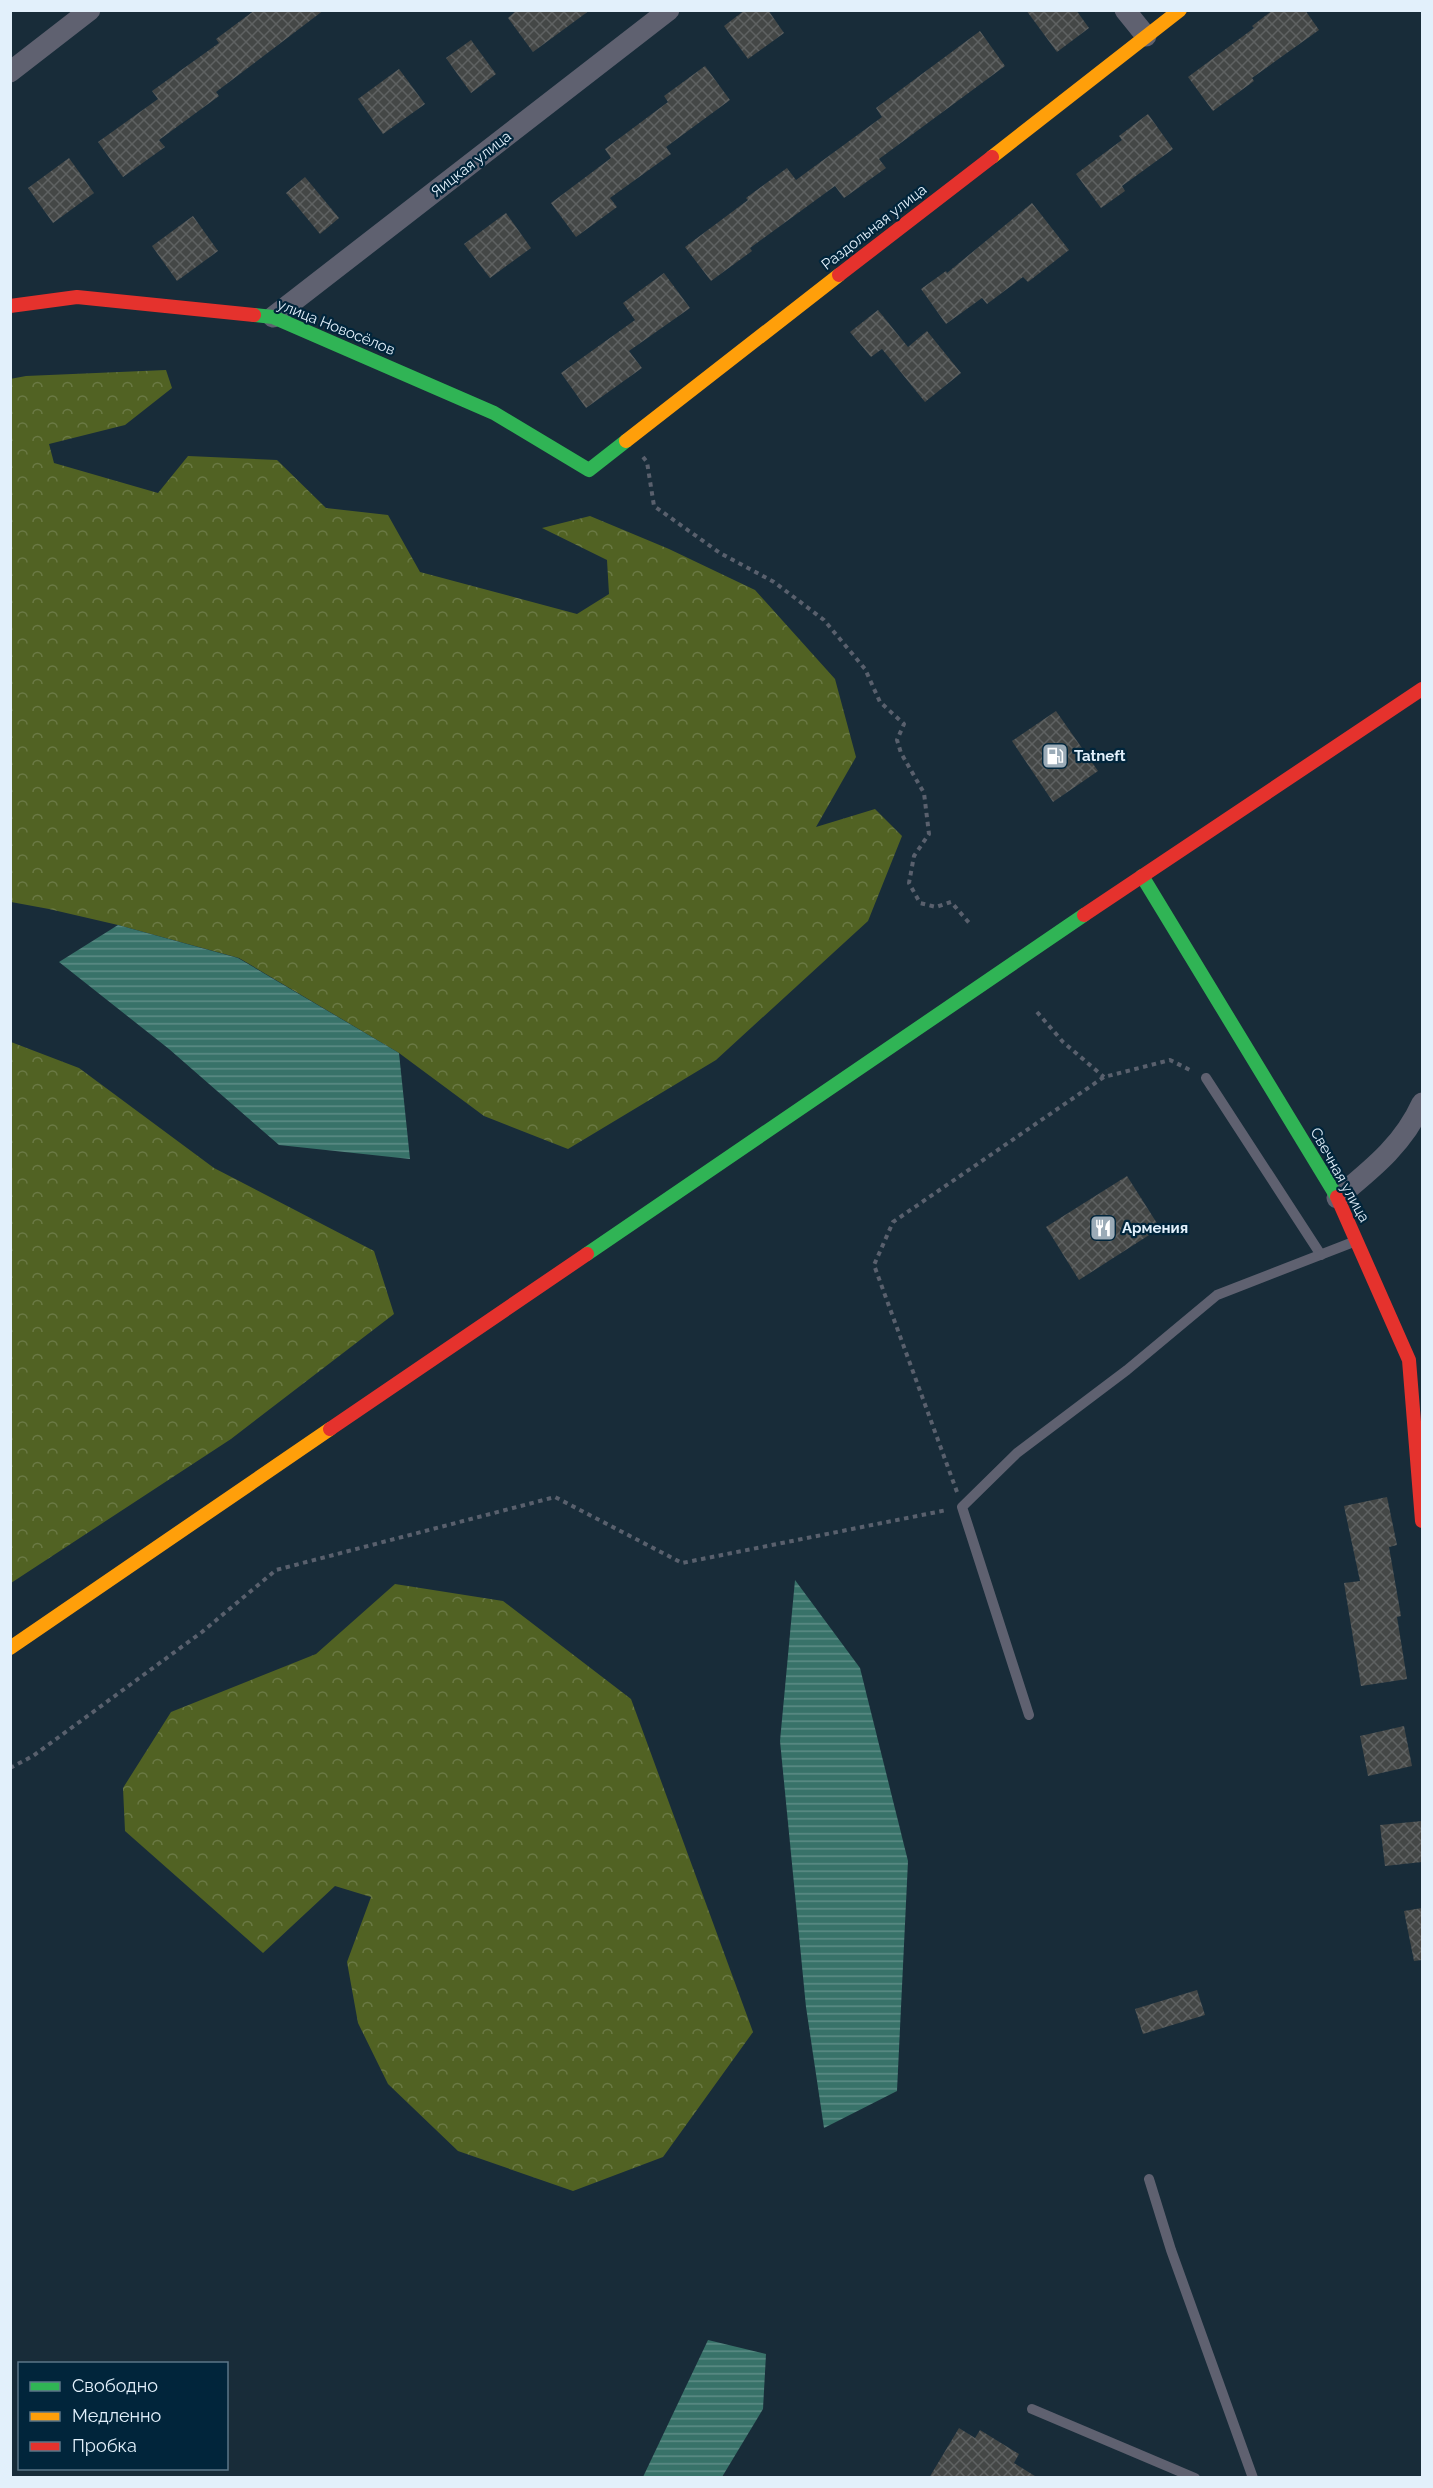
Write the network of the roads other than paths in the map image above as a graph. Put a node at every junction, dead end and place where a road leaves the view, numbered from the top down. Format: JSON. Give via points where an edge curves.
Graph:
{"nodes":[{"id":1,"x":90,"y":10,"type":"edge"},
{"id":2,"x":669,"y":10,"type":"edge"},
{"id":3,"x":1125,"y":10,"type":"edge"},
{"id":4,"x":1180,"y":10,"type":"edge"},
{"id":5,"x":1146,"y":36,"type":"junction"},
{"id":6,"x":10,"y":72,"type":"edge"},
{"id":7,"x":10,"y":306,"type":"edge"},
{"id":8,"x":273,"y":317,"type":"junction"},
{"id":9,"x":589,"y":470,"type":"joint"},
{"id":10,"x":1422,"y":683,"type":"edge"},
{"id":11,"x":1417,"y":692,"type":"edge"},
{"id":12,"x":1142,"y":876,"type":"junction"},
{"id":13,"x":1206,"y":1078,"type":"road end"},
{"id":14,"x":1422,"y":1103,"type":"edge"},
{"id":15,"x":1337,"y":1198,"type":"junction"},
{"id":16,"x":1357,"y":1240,"type":"junction"},
{"id":17,"x":1320,"y":1255,"type":"junction"},
{"id":18,"x":1422,"y":1521,"type":"edge"},
{"id":19,"x":10,"y":1648,"type":"edge"},
{"id":20,"x":1029,"y":1715,"type":"dead end"},
{"id":21,"x":1149,"y":2179,"type":"dead end"},
{"id":22,"x":1032,"y":2409,"type":"dead end"},
{"id":23,"x":1195,"y":2478,"type":"edge"},
{"id":24,"x":1253,"y":2478,"type":"edge"}],
"edges":[{"from":1,"to":6,"type":"street"},
{"from":2,"to":8,"type":"street","name":"Яицкая улица"},
{"from":3,"to":5,"type":"street"},
{"from":4,"to":5,"type":"main road","name":"Раздольная улица"},
{"from":5,"to":9,"type":"main road","name":"Раздольная улица"},
{"from":7,"to":8,"type":"main road","name":"улица Новосёлов","via":[[77,297]]},
{"from":8,"to":9,"type":"main road","name":"улица Новосёлов","via":[[494,413]]},
{"from":10,"to":11,"type":"main road"},
{"from":11,"to":12,"type":"main road"},
{"from":12,"to":15,"type":"main road","name":"Свечная улица"},
{"from":12,"to":19,"type":"main road"},
{"from":13,"to":17,"type":"lane"},
{"from":14,"to":15,"type":"street","via":[[1411,1127],[1375,1167]]},
{"from":15,"to":16,"type":"main road","name":"Свечная улица"},
{"from":16,"to":17,"type":"lane"},
{"from":16,"to":18,"type":"main road","name":"Свечная улица","via":[[1408,1360]]},
{"from":17,"to":20,"type":"lane","via":[[1217,1295],[1127,1370],[1017,1453],[962,1507]]},
{"from":21,"to":24,"type":"lane"},
{"from":22,"to":23,"type":"lane"}]}
